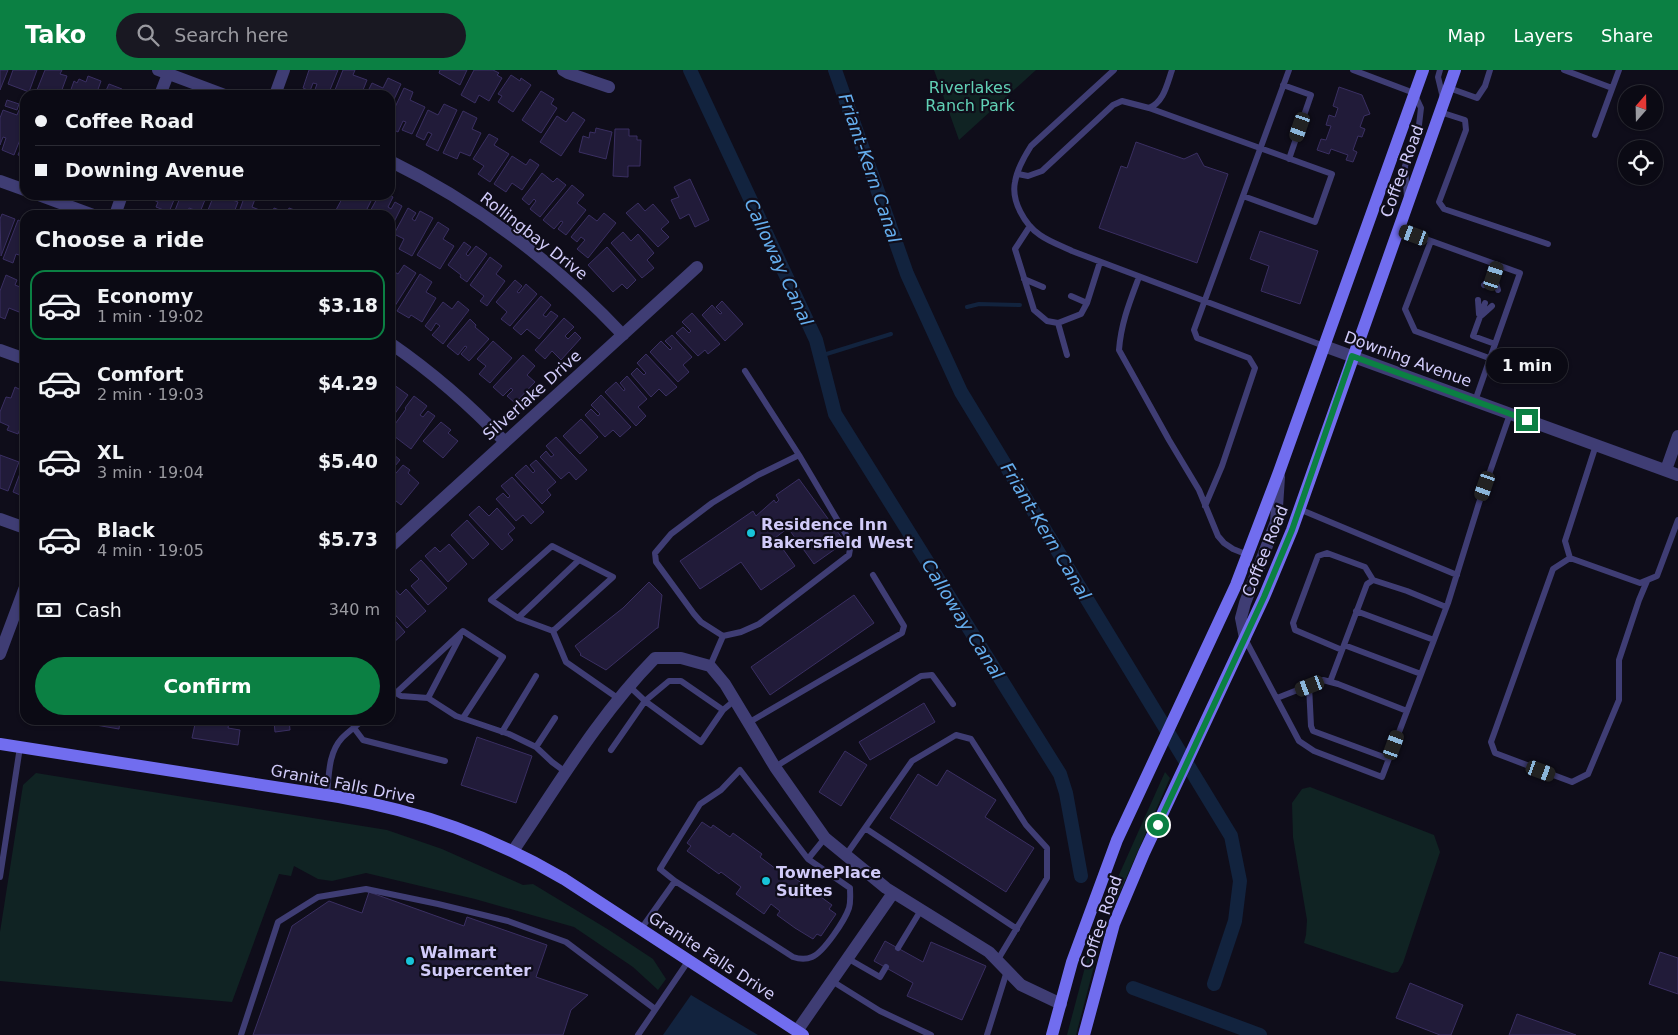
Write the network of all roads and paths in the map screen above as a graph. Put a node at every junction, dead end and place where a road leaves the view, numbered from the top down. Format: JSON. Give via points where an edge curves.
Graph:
{"nodes":[{"id":1,"x":284,"y":70,"type":"edge"},
{"id":2,"x":563,"y":70,"type":"edge"},
{"id":3,"x":1114,"y":70,"type":"edge"},
{"id":4,"x":1172,"y":70,"type":"edge"},
{"id":5,"x":1288,"y":70,"type":"edge"},
{"id":6,"x":1353,"y":70,"type":"edge"},
{"id":7,"x":1422,"y":70,"type":"edge"},
{"id":8,"x":1440,"y":70,"type":"edge"},
{"id":9,"x":1455,"y":70,"type":"edge"},
{"id":10,"x":1490,"y":70,"type":"edge"},
{"id":11,"x":1564,"y":70,"type":"edge"},
{"id":12,"x":1619,"y":70,"type":"edge"},
{"id":13,"x":163,"y":72,"type":"edge"},
{"id":14,"x":1283,"y":85,"type":"junction"},
{"id":15,"x":609,"y":87,"type":"dead end"},
{"id":16,"x":1449,"y":88,"type":"junction"},
{"id":17,"x":1612,"y":88,"type":"junction"},
{"id":18,"x":161,"y":90,"type":"edge"},
{"id":19,"x":212,"y":90,"type":"edge"},
{"id":20,"x":277,"y":90,"type":"edge"},
{"id":21,"x":1414,"y":93,"type":"junction"},
{"id":22,"x":1442,"y":107,"type":"junction"},
{"id":23,"x":1149,"y":108,"type":"junction"},
{"id":24,"x":1595,"y":135,"type":"dead end"},
{"id":25,"x":1260,"y":148,"type":"junction"},
{"id":26,"x":1289,"y":159,"type":"junction"},
{"id":27,"x":395,"y":164,"type":"edge"},
{"id":28,"x":1018,"y":174,"type":"junction"},
{"id":29,"x":0,"y":181,"type":"edge"},
{"id":30,"x":20,"y":188,"type":"edge"},
{"id":31,"x":1244,"y":196,"type":"junction"},
{"id":32,"x":52,"y":200,"type":"edge"},
{"id":33,"x":1407,"y":204,"type":"junction"},
{"id":34,"x":79,"y":210,"type":"edge"},
{"id":35,"x":1030,"y":226,"type":"junction"},
{"id":36,"x":1398,"y":229,"type":"junction"},
{"id":37,"x":1431,"y":241,"type":"junction"},
{"id":38,"x":1548,"y":244,"type":"dead end"},
{"id":39,"x":1100,"y":262,"type":"junction"},
{"id":40,"x":1498,"y":265,"type":"junction"},
{"id":41,"x":697,"y":268,"type":"dead end"},
{"id":42,"x":1494,"y":276,"type":"junction"},
{"id":43,"x":1140,"y":277,"type":"junction"},
{"id":44,"x":1024,"y":280,"type":"junction"},
{"id":45,"x":1043,"y":286,"type":"dead end"},
{"id":46,"x":1487,"y":286,"type":"dead end"},
{"id":47,"x":1498,"y":290,"type":"dead end"},
{"id":48,"x":1071,"y":296,"type":"dead end"},
{"id":49,"x":1206,"y":302,"type":"junction"},
{"id":50,"x":1482,"y":302,"type":"dead end"},
{"id":51,"x":1087,"y":303,"type":"junction"},
{"id":52,"x":1492,"y":306,"type":"dead end"},
{"id":53,"x":1480,"y":318,"type":"junction"},
{"id":54,"x":1058,"y":323,"type":"junction"},
{"id":55,"x":623,"y":335,"type":"junction"},
{"id":56,"x":1494,"y":344,"type":"junction"},
{"id":57,"x":1324,"y":346,"type":"junction"},
{"id":58,"x":395,"y":347,"type":"edge"},
{"id":59,"x":0,"y":350,"type":"edge"},
{"id":60,"x":1068,"y":355,"type":"dead end"},
{"id":61,"x":1352,"y":356,"type":"junction"},
{"id":62,"x":20,"y":357,"type":"edge"},
{"id":63,"x":1489,"y":358,"type":"junction"},
{"id":64,"x":745,"y":371,"type":"dead end"},
{"id":65,"x":1475,"y":401,"type":"junction"},
{"id":66,"x":1510,"y":414,"type":"junction"},
{"id":67,"x":1678,"y":436,"type":"edge"},
{"id":68,"x":505,"y":442,"type":"junction"},
{"id":69,"x":1596,"y":445,"type":"junction"},
{"id":70,"x":799,"y":455,"type":"junction"},
{"id":71,"x":1666,"y":470,"type":"junction"},
{"id":72,"x":1279,"y":472,"type":"junction"},
{"id":73,"x":1678,"y":475,"type":"edge"},
{"id":74,"x":1206,"y":506,"type":"junction"},
{"id":75,"x":1299,"y":509,"type":"junction"},
{"id":76,"x":0,"y":519,"type":"edge"},
{"id":77,"x":1678,"y":520,"type":"edge"},
{"id":78,"x":20,"y":526,"type":"edge"},
{"id":79,"x":395,"y":542,"type":"edge"},
{"id":80,"x":1248,"y":555,"type":"junction"},
{"id":81,"x":1570,"y":558,"type":"junction"},
{"id":82,"x":579,"y":560,"type":"junction"},
{"id":83,"x":1457,"y":574,"type":"junction"},
{"id":84,"x":873,"y":575,"type":"dead end"},
{"id":85,"x":1373,"y":580,"type":"junction"},
{"id":86,"x":1647,"y":581,"type":"junction"},
{"id":87,"x":20,"y":600,"type":"edge"},
{"id":88,"x":1446,"y":607,"type":"junction"},
{"id":89,"x":1356,"y":611,"type":"junction"},
{"id":90,"x":518,"y":618,"type":"junction"},
{"id":91,"x":463,"y":631,"type":"junction"},
{"id":92,"x":553,"y":632,"type":"junction"},
{"id":93,"x":723,"y":636,"type":"junction"},
{"id":94,"x":1245,"y":638,"type":"junction"},
{"id":95,"x":1434,"y":640,"type":"junction"},
{"id":96,"x":1343,"y":647,"type":"junction"},
{"id":97,"x":0,"y":654,"type":"edge"},
{"id":98,"x":710,"y":666,"type":"junction"},
{"id":99,"x":1421,"y":674,"type":"junction"},
{"id":100,"x":536,"y":676,"type":"dead end"},
{"id":101,"x":1330,"y":682,"type":"junction"},
{"id":102,"x":629,"y":686,"type":"junction"},
{"id":103,"x":1310,"y":686,"type":"junction"},
{"id":104,"x":395,"y":693,"type":"edge"},
{"id":105,"x":395,"y":695,"type":"edge"},
{"id":106,"x":428,"y":698,"type":"junction"},
{"id":107,"x":1276,"y":698,"type":"junction"},
{"id":108,"x":619,"y":699,"type":"junction"},
{"id":109,"x":735,"y":700,"type":"junction"},
{"id":110,"x":645,"y":701,"type":"junction"},
{"id":111,"x":953,"y":704,"type":"dead end"},
{"id":112,"x":723,"y":710,"type":"junction"},
{"id":113,"x":1407,"y":711,"type":"junction"},
{"id":114,"x":463,"y":718,"type":"junction"},
{"id":115,"x":555,"y":718,"type":"dead end"},
{"id":116,"x":748,"y":723,"type":"junction"},
{"id":117,"x":357,"y":725,"type":"edge"},
{"id":118,"x":354,"y":728,"type":"junction"},
{"id":119,"x":502,"y":732,"type":"junction"},
{"id":120,"x":0,"y":744,"type":"edge"},
{"id":121,"x":20,"y":747,"type":"junction"},
{"id":122,"x":536,"y":747,"type":"junction"},
{"id":123,"x":611,"y":750,"type":"dead end"},
{"id":124,"x":1389,"y":759,"type":"junction"},
{"id":125,"x":445,"y":761,"type":"dead end"},
{"id":126,"x":775,"y":767,"type":"junction"},
{"id":127,"x":567,"y":772,"type":"junction"},
{"id":128,"x":327,"y":795,"type":"junction"},
{"id":129,"x":865,"y":828,"type":"junction"},
{"id":130,"x":825,"y":838,"type":"junction"},
{"id":131,"x":513,"y":851,"type":"junction"},
{"id":132,"x":846,"y":855,"type":"junction"},
{"id":133,"x":808,"y":859,"type":"junction"},
{"id":134,"x":0,"y":877,"type":"edge"},
{"id":135,"x":675,"y":881,"type":"junction"},
{"id":136,"x":893,"y":893,"type":"junction"},
{"id":137,"x":921,"y":910,"type":"junction"},
{"id":138,"x":641,"y":929,"type":"junction"},
{"id":139,"x":1017,"y":929,"type":"junction"},
{"id":140,"x":898,"y":948,"type":"dead end"},
{"id":141,"x":847,"y":958,"type":"junction"},
{"id":142,"x":689,"y":960,"type":"junction"},
{"id":143,"x":998,"y":961,"type":"junction"},
{"id":144,"x":886,"y":968,"type":"dead end"},
{"id":145,"x":1007,"y":971,"type":"junction"},
{"id":146,"x":832,"y":981,"type":"junction"},
{"id":147,"x":1061,"y":1004,"type":"junction"},
{"id":148,"x":655,"y":1009,"type":"junction"},
{"id":149,"x":800,"y":1033,"type":"edge"},
{"id":150,"x":241,"y":1035,"type":"edge"},
{"id":151,"x":638,"y":1035,"type":"edge"},
{"id":152,"x":931,"y":1035,"type":"edge"},
{"id":153,"x":988,"y":1035,"type":"edge"},
{"id":154,"x":1052,"y":1035,"type":"edge"},
{"id":155,"x":1084,"y":1035,"type":"edge"}],
"edges":[{"from":1,"to":20,"type":"street"},
{"from":2,"to":15,"type":"street"},
{"from":3,"to":28,"type":"lane","via":[[1031,146]]},
{"from":4,"to":23,"type":"lane","via":[[1162,97]]},
{"from":5,"to":14,"type":"lane"},
{"from":6,"to":21,"type":"lane"},
{"from":7,"to":21,"type":"main road","name":"Coffee Road"},
{"from":8,"to":22,"type":"lane"},
{"from":9,"to":16,"type":"main road","name":"Coffee Road"},
{"from":10,"to":16,"type":"lane","via":[[1477,98]]},
{"from":11,"to":17,"type":"lane"},
{"from":12,"to":17,"type":"lane"},
{"from":13,"to":18,"type":"street"},
{"from":13,"to":19,"type":"street"},
{"from":14,"to":25,"type":"lane"},
{"from":14,"to":26,"type":"lane","via":[[1311,95]]},
{"from":16,"to":22,"type":"main road","name":"Coffee Road"},
{"from":17,"to":24,"type":"lane"},
{"from":21,"to":33,"type":"lane","via":[[1421,108],[1419,125],[1405,166]]},
{"from":21,"to":57,"type":"main road","name":"Coffee Road"},
{"from":22,"to":33,"type":"main road","name":"Coffee Road"},
{"from":22,"to":38,"type":"lane","via":[[1465,120],[1466,130],[1439,202],[1444,208]]},
{"from":23,"to":25,"type":"lane"},
{"from":23,"to":28,"type":"lane","via":[[1122,101],[1113,105],[1042,171],[1028,176]]},
{"from":25,"to":26,"type":"lane"},
{"from":25,"to":31,"type":"lane"},
{"from":26,"to":31,"type":"lane","via":[[1332,174],[1314,222]]},
{"from":27,"to":55,"type":"street","name":"Rollingbay Drive","via":[[458,198],[509,232],[580,291]]},
{"from":28,"to":35,"type":"lane","via":[[1015,196],[1025,222]]},
{"from":29,"to":30,"type":"street"},
{"from":31,"to":49,"type":"lane"},
{"from":32,"to":34,"type":"street"},
{"from":33,"to":36,"type":"main road","name":"Coffee Road"},
{"from":35,"to":39,"type":"lane","via":[[1040,235]]},
{"from":35,"to":44,"type":"lane","via":[[1016,249]]},
{"from":36,"to":37,"type":"lane"},
{"from":36,"to":61,"type":"main road","name":"Coffee Road"},
{"from":37,"to":40,"type":"lane"},
{"from":37,"to":63,"type":"lane","via":[[1405,310],[1415,331]]},
{"from":39,"to":43,"type":"lane"},
{"from":39,"to":51,"type":"lane"},
{"from":40,"to":42,"type":"lane"},
{"from":40,"to":56,"type":"lane","via":[[1520,274]]},
{"from":41,"to":55,"type":"street","name":"Silverlake Drive"},
{"from":42,"to":46,"type":"lane"},
{"from":42,"to":47,"type":"lane"},
{"from":43,"to":49,"type":"lane"},
{"from":43,"to":74,"type":"lane","via":[[1125,314],[1119,350]]},
{"from":44,"to":45,"type":"lane"},
{"from":44,"to":54,"type":"lane","via":[[1034,310],[1048,321]]},
{"from":48,"to":51,"type":"lane"},
{"from":49,"to":57,"type":"lane"},
{"from":49,"to":74,"type":"lane","via":[[1194,334],[1249,358],[1254,368]]},
{"from":50,"to":53,"type":"lane"},
{"from":51,"to":54,"type":"lane","via":[[1081,314]]},
{"from":52,"to":53,"type":"lane"},
{"from":53,"to":56,"type":"lane","via":[[1473,336]]},
{"from":54,"to":60,"type":"lane"},
{"from":55,"to":68,"type":"street","name":"Silverlake Drive"},
{"from":56,"to":63,"type":"lane"},
{"from":57,"to":61,"type":"street","name":"Downing Avenue"},
{"from":57,"to":72,"type":"main road","name":"Coffee Road"},
{"from":58,"to":68,"type":"street","via":[[459,396]]},
{"from":59,"to":62,"type":"street"},
{"from":61,"to":65,"type":"street","name":"Downing Avenue"},
{"from":61,"to":75,"type":"main road","name":"Coffee Road"},
{"from":63,"to":65,"type":"lane"},
{"from":64,"to":70,"type":"lane"},
{"from":65,"to":66,"type":"street","name":"Downing Avenue"},
{"from":66,"to":69,"type":"street","name":"Downing Avenue"},
{"from":66,"to":83,"type":"lane"},
{"from":67,"to":71,"type":"street"},
{"from":68,"to":79,"type":"street","name":"Silverlake Drive"},
{"from":69,"to":71,"type":"street","name":"Downing Avenue"},
{"from":69,"to":81,"type":"lane","via":[[1565,541]]},
{"from":70,"to":93,"type":"lane","via":[[851,543],[849,555],[759,624]]},
{"from":70,"to":93,"type":"lane","via":[[712,502],[671,534],[655,553],[656,562],[694,614]]},
{"from":71,"to":73,"type":"street","name":"Downing Avenue"},
{"from":72,"to":80,"type":"main road","name":"Coffee Road"},
{"from":72,"to":94,"type":"street","via":[[1276,522],[1241,618]]},
{"from":74,"to":80,"type":"lane","via":[[1218,536],[1233,549]]},
{"from":75,"to":83,"type":"lane"},
{"from":75,"to":94,"type":"main road","name":"Coffee Road"},
{"from":76,"to":78,"type":"street"},
{"from":77,"to":86,"type":"lane","via":[[1657,576]]},
{"from":80,"to":147,"type":"main road","name":"Coffee Road","via":[[1117,840],[1072,962]]},
{"from":81,"to":86,"type":"lane","via":[[1640,583]]},
{"from":81,"to":86,"type":"lane","via":[[1553,569],[1490,742],[1495,753],[1572,782],[1588,774],[1619,700],[1620,660]]},
{"from":82,"to":90,"type":"lane"},
{"from":82,"to":90,"type":"lane","via":[[552,546],[492,600]]},
{"from":82,"to":92,"type":"lane","via":[[613,576]]},
{"from":83,"to":88,"type":"lane"},
{"from":84,"to":116,"type":"lane","via":[[904,626],[902,633]]},
{"from":85,"to":88,"type":"lane"},
{"from":85,"to":89,"type":"lane","via":[[1367,584]]},
{"from":85,"to":96,"type":"lane","via":[[1365,567],[1327,553],[1318,556],[1293,623],[1295,630]]},
{"from":87,"to":97,"type":"street"},
{"from":88,"to":95,"type":"lane"},
{"from":89,"to":95,"type":"lane"},
{"from":89,"to":96,"type":"lane"},
{"from":90,"to":92,"type":"lane"},
{"from":91,"to":104,"type":"lane"},
{"from":91,"to":106,"type":"lane"},
{"from":91,"to":114,"type":"lane","via":[[503,657]]},
{"from":92,"to":108,"type":"lane","via":[[566,662]]},
{"from":93,"to":98,"type":"lane"},
{"from":94,"to":107,"type":"lane"},
{"from":94,"to":155,"type":"main road","name":"Coffee Road","via":[[1114,924]]},
{"from":95,"to":99,"type":"lane"},
{"from":96,"to":99,"type":"lane"},
{"from":96,"to":101,"type":"lane"},
{"from":98,"to":102,"type":"street","via":[[681,658],[655,658]]},
{"from":98,"to":109,"type":"street"},
{"from":99,"to":113,"type":"lane"},
{"from":100,"to":119,"type":"lane"},
{"from":101,"to":103,"type":"lane","via":[[1323,680]]},
{"from":101,"to":113,"type":"lane"},
{"from":102,"to":108,"type":"street"},
{"from":102,"to":110,"type":"lane"},
{"from":103,"to":107,"type":"lane"},
{"from":103,"to":124,"type":"lane","via":[[1313,731]]},
{"from":105,"to":106,"type":"lane"},
{"from":106,"to":114,"type":"lane"},
{"from":107,"to":124,"type":"lane","via":[[1299,741],[1314,751],[1382,777]]},
{"from":108,"to":127,"type":"street"},
{"from":109,"to":112,"type":"lane"},
{"from":109,"to":116,"type":"street"},
{"from":110,"to":112,"type":"lane","via":[[669,681],[681,681]]},
{"from":110,"to":112,"type":"lane","via":[[701,742]]},
{"from":110,"to":123,"type":"lane"},
{"from":111,"to":126,"type":"lane","via":[[932,675],[921,676]]},
{"from":113,"to":124,"type":"lane"},
{"from":114,"to":119,"type":"lane"},
{"from":115,"to":122,"type":"lane"},
{"from":116,"to":126,"type":"street"},
{"from":117,"to":118,"type":"lane"},
{"from":118,"to":125,"type":"lane","via":[[363,740]]},
{"from":118,"to":128,"type":"lane","via":[[341,739],[334,751]]},
{"from":119,"to":122,"type":"lane"},
{"from":120,"to":121,"type":"main road","name":"Granite Falls Drive"},
{"from":121,"to":128,"type":"main road","name":"Granite Falls Drive"},
{"from":121,"to":134,"type":"lane"},
{"from":122,"to":127,"type":"lane"},
{"from":126,"to":130,"type":"street"},
{"from":127,"to":131,"type":"street"},
{"from":128,"to":131,"type":"main road","name":"Granite Falls Drive","via":[[418,814],[459,827]]},
{"from":129,"to":132,"type":"lane"},
{"from":129,"to":139,"type":"lane"},
{"from":129,"to":139,"type":"lane","via":[[912,761],[956,735],[970,739],[1026,825],[1047,848],[1047,878]]},
{"from":130,"to":132,"type":"street"},
{"from":130,"to":133,"type":"lane"},
{"from":131,"to":138,"type":"main road","name":"Granite Falls Drive","via":[[564,878]]},
{"from":132,"to":136,"type":"street"},
{"from":133,"to":135,"type":"lane","via":[[740,770],[721,790],[700,804],[660,869]]},
{"from":133,"to":135,"type":"lane","via":[[850,888],[850,899],[848,909],[826,947],[812,957],[801,959],[792,957]]},
{"from":135,"to":138,"type":"lane"},
{"from":136,"to":137,"type":"street"},
{"from":136,"to":141,"type":"street"},
{"from":137,"to":140,"type":"lane"},
{"from":137,"to":143,"type":"street"},
{"from":138,"to":142,"type":"main road","name":"Granite Falls Drive"},
{"from":139,"to":143,"type":"lane"},
{"from":141,"to":144,"type":"lane","via":[[880,977]]},
{"from":141,"to":146,"type":"street"},
{"from":142,"to":148,"type":"lane"},
{"from":142,"to":149,"type":"main road","name":"Granite Falls Drive"},
{"from":143,"to":145,"type":"street"},
{"from":145,"to":147,"type":"street","via":[[1021,985]]},
{"from":145,"to":153,"type":"lane"},
{"from":146,"to":149,"type":"street"},
{"from":146,"to":152,"type":"lane","via":[[880,1011]]},
{"from":147,"to":154,"type":"main road","name":"Coffee Road"},
{"from":148,"to":150,"type":"lane","via":[[566,942],[508,921],[366,889],[318,897],[278,922]]},
{"from":148,"to":151,"type":"lane"}]}
